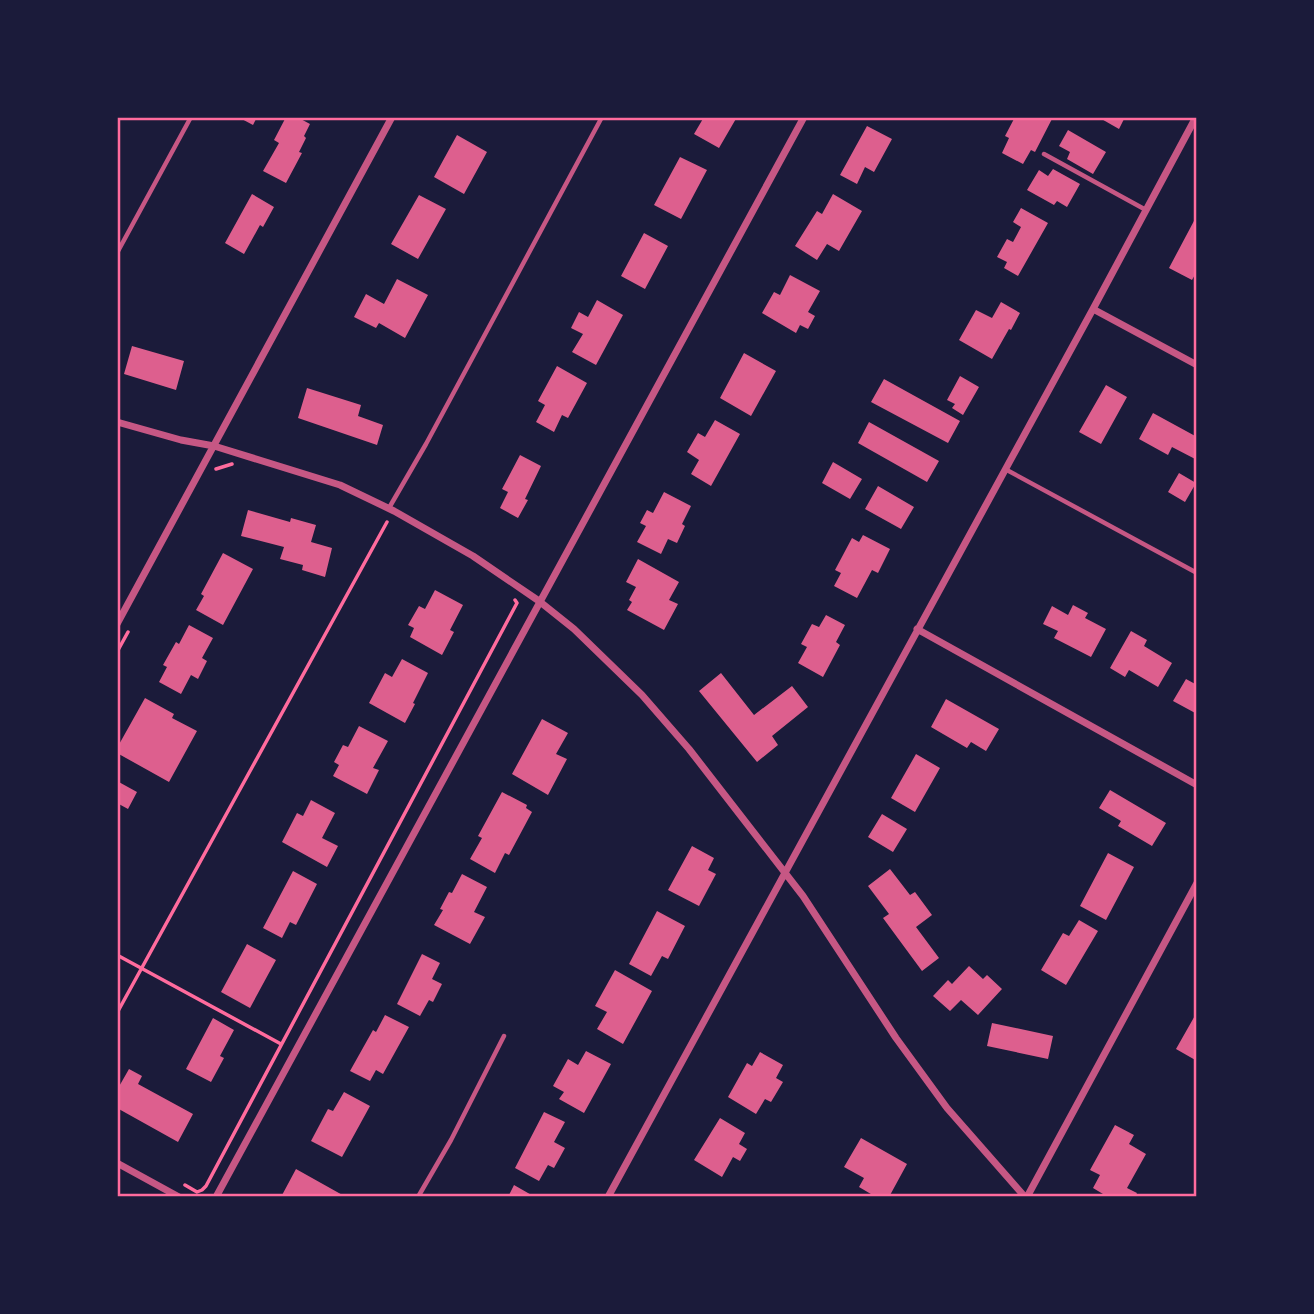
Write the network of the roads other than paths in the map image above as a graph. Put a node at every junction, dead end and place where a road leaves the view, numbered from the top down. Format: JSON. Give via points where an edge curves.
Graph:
{"nodes":[{"id":1,"x":191,"y":117,"type":"edge"},
{"id":2,"x":392,"y":117,"type":"edge"},
{"id":3,"x":602,"y":117,"type":"edge"},
{"id":4,"x":804,"y":117,"type":"edge"},
{"id":5,"x":1196,"y":117,"type":"edge"},
{"id":6,"x":1044,"y":154,"type":"dead end"},
{"id":7,"x":1146,"y":210,"type":"junction"},
{"id":8,"x":117,"y":253,"type":"edge"},
{"id":9,"x":1093,"y":309,"type":"junction"},
{"id":10,"x":1197,"y":365,"type":"edge"},
{"id":11,"x":117,"y":422,"type":"edge"},
{"id":12,"x":214,"y":446,"type":"junction"},
{"id":13,"x":1005,"y":469,"type":"junction"},
{"id":14,"x":391,"y":509,"type":"junction"},
{"id":15,"x":1197,"y":573,"type":"edge"},
{"id":16,"x":540,"y":601,"type":"junction"},
{"id":17,"x":117,"y":624,"type":"edge"},
{"id":18,"x":917,"y":629,"type":"junction"},
{"id":19,"x":1197,"y":785,"type":"edge"},
{"id":20,"x":785,"y":872,"type":"junction"},
{"id":21,"x":1197,"y":883,"type":"edge"},
{"id":22,"x":504,"y":1036,"type":"dead end"},
{"id":23,"x":117,"y":1163,"type":"edge"},
{"id":24,"x":179,"y":1197,"type":"edge"},
{"id":25,"x":216,"y":1197,"type":"edge"},
{"id":26,"x":418,"y":1197,"type":"edge"},
{"id":27,"x":607,"y":1197,"type":"edge"},
{"id":28,"x":1026,"y":1197,"type":"edge"}],
"edges":[{"from":1,"to":8,"type":"lane"},
{"from":2,"to":12,"type":"street"},
{"from":3,"to":14,"type":"lane"},
{"from":4,"to":16,"type":"street"},
{"from":5,"to":7,"type":"street"},
{"from":6,"to":7,"type":"lane"},
{"from":7,"to":9,"type":"street"},
{"from":9,"to":10,"type":"street"},
{"from":9,"to":13,"type":"street"},
{"from":11,"to":12,"type":"street"},
{"from":12,"to":14,"type":"street","via":[[340,485]]},
{"from":12,"to":17,"type":"street"},
{"from":13,"to":15,"type":"lane"},
{"from":13,"to":18,"type":"street"},
{"from":14,"to":16,"type":"street","via":[[474,556]]},
{"from":16,"to":20,"type":"street","via":[[642,695]]},
{"from":16,"to":25,"type":"street"},
{"from":18,"to":19,"type":"street"},
{"from":18,"to":20,"type":"street"},
{"from":20,"to":27,"type":"street"},
{"from":20,"to":28,"type":"street","via":[[947,1108]]},
{"from":21,"to":28,"type":"street"},
{"from":22,"to":26,"type":"lane"},
{"from":23,"to":24,"type":"street"}]}
